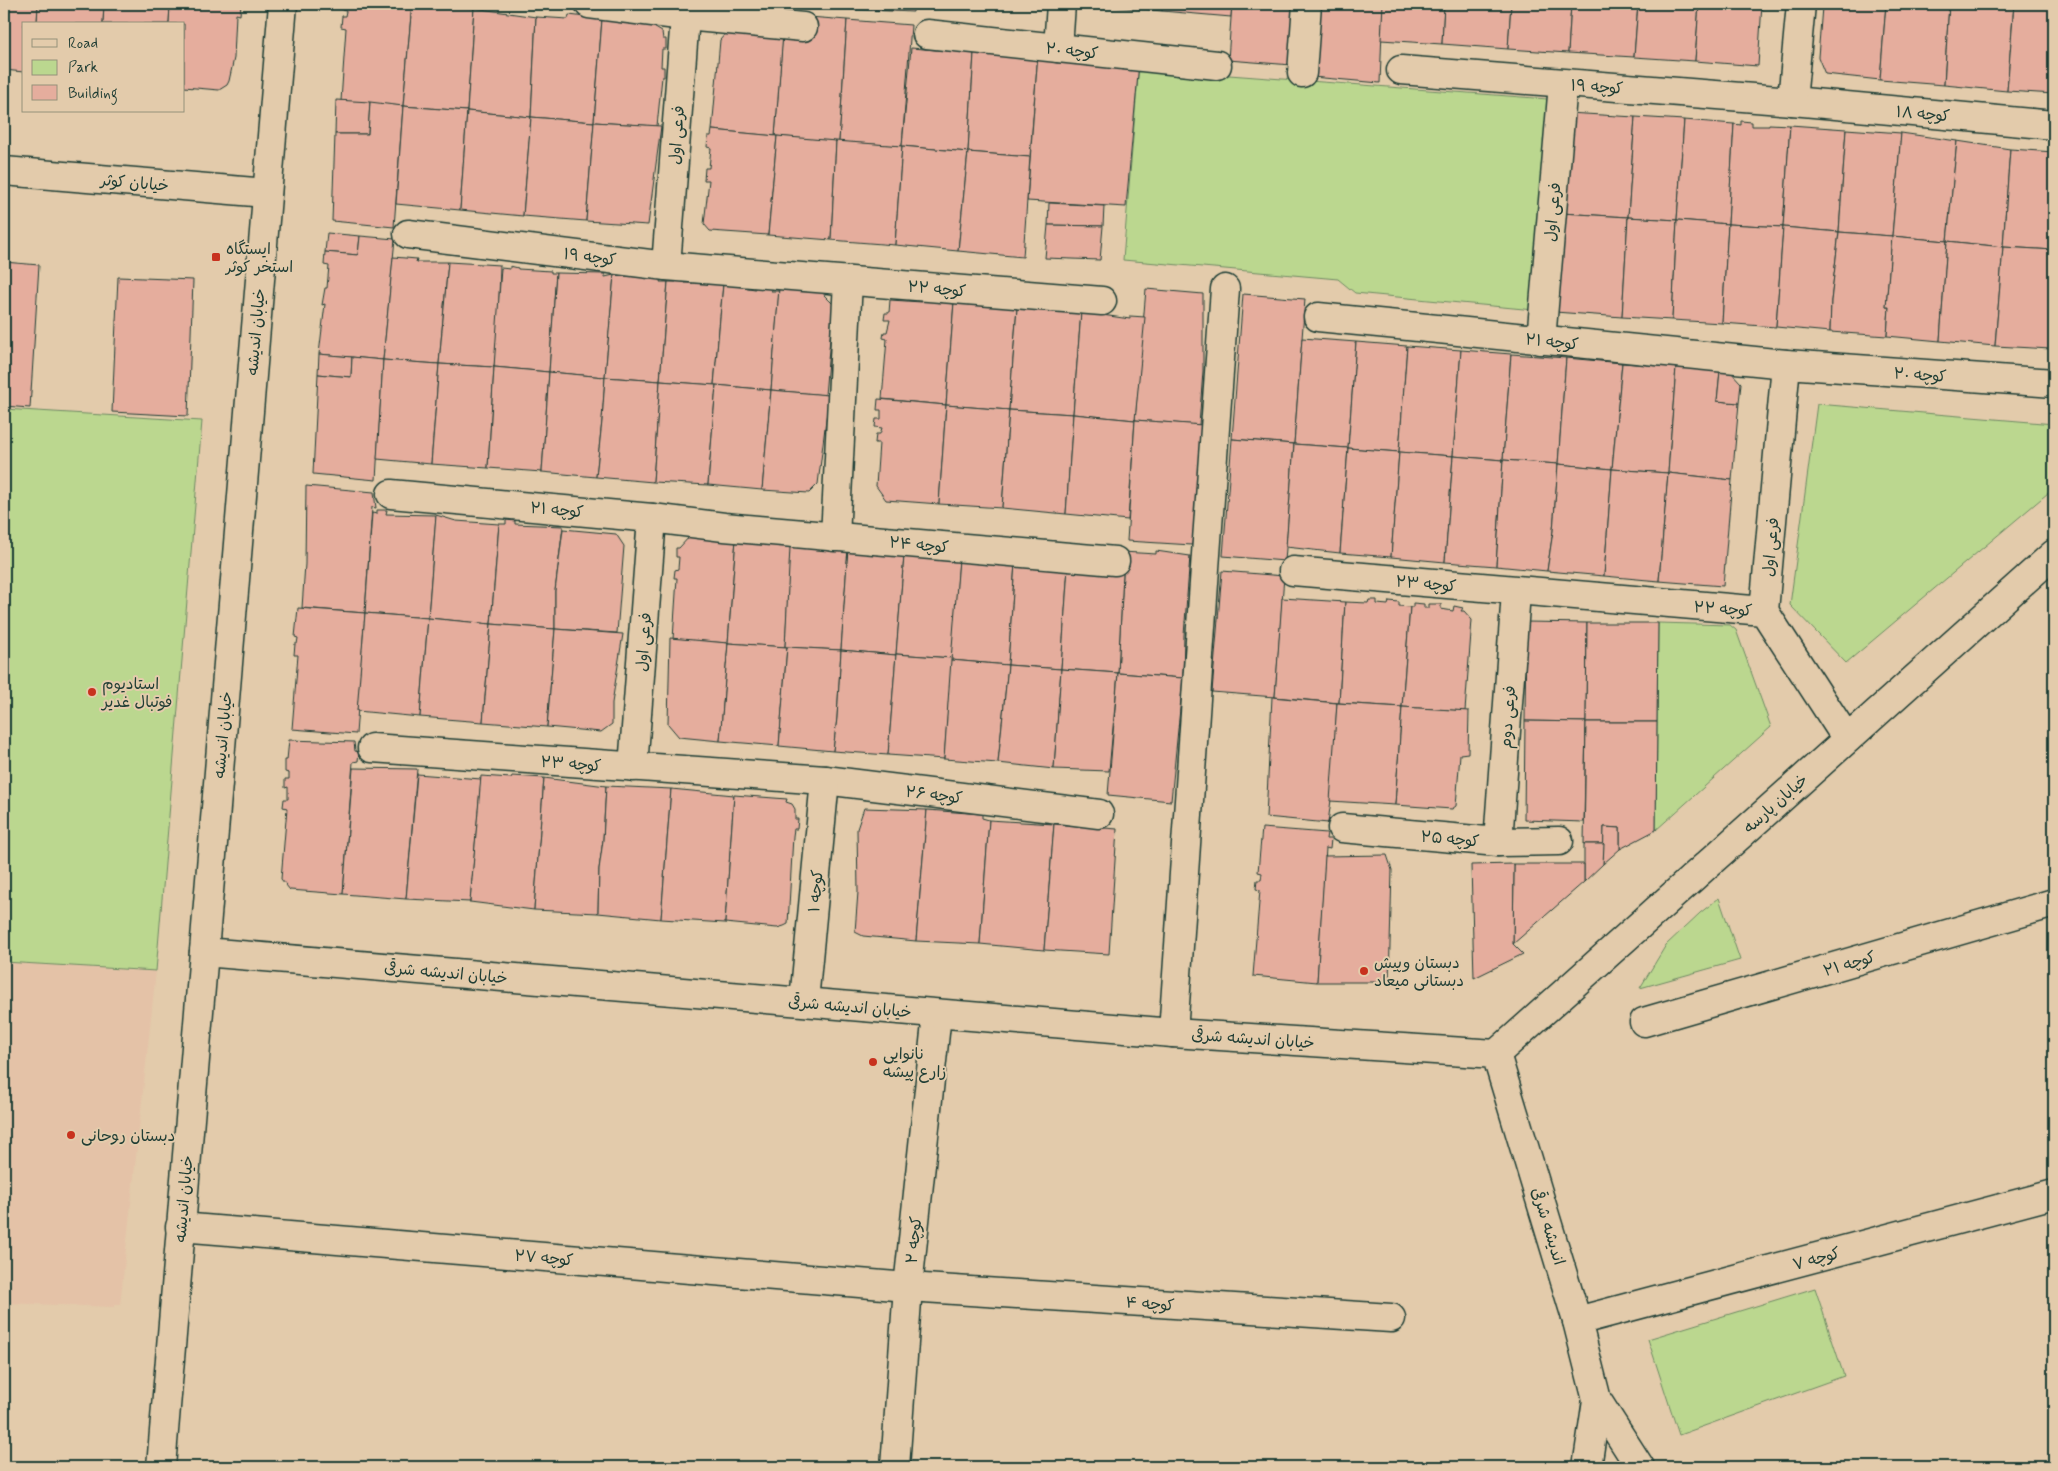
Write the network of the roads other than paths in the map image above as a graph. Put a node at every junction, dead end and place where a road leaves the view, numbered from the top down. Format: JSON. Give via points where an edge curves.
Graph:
{"nodes":[{"id":1,"x":283,"y":4,"type":"edge"},
{"id":2,"x":589,"y":4,"type":"edge"},
{"id":3,"x":1061,"y":4,"type":"edge"},
{"id":4,"x":1307,"y":4,"type":"edge"},
{"id":5,"x":1802,"y":4,"type":"edge"},
{"id":6,"x":686,"y":10,"type":"edge"},
{"id":7,"x":803,"y":27,"type":"dead end"},
{"id":8,"x":927,"y":34,"type":"dead end"},
{"id":9,"x":1058,"y":48,"type":"junction"},
{"id":10,"x":1217,"y":65,"type":"dead end"},
{"id":11,"x":1401,"y":70,"type":"dead end"},
{"id":12,"x":1302,"y":73,"type":"dead end"},
{"id":13,"x":1563,"y":84,"type":"junction"},
{"id":14,"x":1792,"y":101,"type":"junction"},
{"id":15,"x":2054,"y":125,"type":"edge"},
{"id":16,"x":4,"y":171,"type":"edge"},
{"id":17,"x":267,"y":193,"type":"junction"},
{"id":18,"x":408,"y":234,"type":"dead end"},
{"id":19,"x":666,"y":266,"type":"junction"},
{"id":20,"x":772,"y":275,"type":"joint"},
{"id":21,"x":848,"y":281,"type":"junction"},
{"id":22,"x":1225,"y":289,"type":"dead end"},
{"id":23,"x":1102,"y":301,"type":"dead end"},
{"id":24,"x":1318,"y":317,"type":"dead end"},
{"id":25,"x":1541,"y":340,"type":"junction"},
{"id":26,"x":1786,"y":364,"type":"junction"},
{"id":27,"x":2054,"y":383,"type":"edge"},
{"id":28,"x":391,"y":494,"type":"dead end"},
{"id":29,"x":652,"y":518,"type":"junction"},
{"id":30,"x":724,"y":527,"type":"joint"},
{"id":31,"x":835,"y":537,"type":"junction"},
{"id":32,"x":2054,"y":554,"type":"edge"},
{"id":33,"x":1115,"y":561,"type":"dead end"},
{"id":34,"x":1292,"y":571,"type":"dead end"},
{"id":35,"x":1516,"y":592,"type":"junction"},
{"id":36,"x":1560,"y":595,"type":"joint"},
{"id":37,"x":1764,"y":611,"type":"junction"},
{"id":38,"x":1847,"y":739,"type":"junction"},
{"id":39,"x":372,"y":748,"type":"dead end"},
{"id":40,"x":633,"y":767,"type":"junction"},
{"id":41,"x":770,"y":778,"type":"joint"},
{"id":42,"x":825,"y":780,"type":"junction"},
{"id":43,"x":1099,"y":814,"type":"dead end"},
{"id":44,"x":1342,"y":828,"type":"dead end"},
{"id":45,"x":1559,"y":841,"type":"dead end"},
{"id":46,"x":1498,"y":842,"type":"junction"},
{"id":47,"x":2054,"y":903,"type":"edge"},
{"id":48,"x":204,"y":952,"type":"junction"},
{"id":49,"x":804,"y":1001,"type":"junction"},
{"id":50,"x":937,"y":1014,"type":"junction"},
{"id":51,"x":1644,"y":1022,"type":"dead end"},
{"id":52,"x":1173,"y":1033,"type":"junction"},
{"id":53,"x":1496,"y":1054,"type":"junction"},
{"id":54,"x":2054,"y":1194,"type":"edge"},
{"id":55,"x":180,"y":1227,"type":"junction"},
{"id":56,"x":908,"y":1287,"type":"junction"},
{"id":57,"x":1391,"y":1318,"type":"dead end"},
{"id":58,"x":1578,"y":1321,"type":"junction"},
{"id":59,"x":1596,"y":1400,"type":"junction"},
{"id":60,"x":161,"y":1467,"type":"edge"},
{"id":61,"x":895,"y":1467,"type":"edge"},
{"id":62,"x":1587,"y":1467,"type":"edge"},
{"id":63,"x":1640,"y":1467,"type":"edge"}],
"edges":[{"from":1,"to":17,"type":"street","name":"خیابان اندیشه"},
{"from":2,"to":6,"type":"street"},
{"from":3,"to":9,"type":"street"},
{"from":4,"to":12,"type":"street"},
{"from":5,"to":14,"type":"street"},
{"from":6,"to":7,"type":"street"},
{"from":6,"to":19,"type":"street","name":"فرعی اول"},
{"from":8,"to":9,"type":"street","name":"کوچه ۲۰"},
{"from":9,"to":10,"type":"street","name":"کوچه ۲۰"},
{"from":11,"to":13,"type":"street","name":"کوچه ۱۹"},
{"from":13,"to":14,"type":"street","name":"کوچه ۱۹"},
{"from":13,"to":25,"type":"street","name":"فرعی اول"},
{"from":14,"to":15,"type":"street","name":"کوچه ۱۸"},
{"from":16,"to":17,"type":"street","name":"خیابان کوثر"},
{"from":17,"to":48,"type":"street","name":"خیابان اندیشه"},
{"from":18,"to":19,"type":"street","name":"کوچه ۱۹"},
{"from":19,"to":20,"type":"street","name":"کوچه ۱۹"},
{"from":20,"to":21,"type":"street","name":"کوچه ۲۲"},
{"from":21,"to":23,"type":"street","name":"کوچه ۲۲"},
{"from":21,"to":31,"type":"street"},
{"from":22,"to":52,"type":"street"},
{"from":24,"to":25,"type":"street","name":"کوچه ۲۱"},
{"from":25,"to":26,"type":"street","name":"کوچه ۲۱"},
{"from":26,"to":27,"type":"street","name":"کوچه ۲۰"},
{"from":26,"to":37,"type":"street","name":"فرعی اول"},
{"from":28,"to":29,"type":"street","name":"کوچه ۲۱"},
{"from":29,"to":30,"type":"street","name":"کوچه ۲۱"},
{"from":29,"to":40,"type":"street","name":"فرعی اول"},
{"from":30,"to":31,"type":"street","name":"کوچه ۲۴"},
{"from":31,"to":33,"type":"street","name":"کوچه ۲۴"},
{"from":32,"to":38,"type":"street","name":"خیابان پارسه"},
{"from":34,"to":35,"type":"street","name":"کوچه ۲۳"},
{"from":35,"to":36,"type":"street","name":"کوچه ۲۳"},
{"from":35,"to":46,"type":"street","name":"فرعی دوم"},
{"from":36,"to":37,"type":"street","name":"کوچه ۲۲"},
{"from":37,"to":38,"type":"street","name":"کوچه ۲۲"},
{"from":38,"to":53,"type":"street","name":"خیابان پارسه"},
{"from":39,"to":40,"type":"street","name":"کوچه ۲۳"},
{"from":40,"to":41,"type":"street","name":"کوچه ۲۳"},
{"from":41,"to":42,"type":"street","name":"کوچه ۲۶"},
{"from":42,"to":43,"type":"street","name":"کوچه ۲۶"},
{"from":42,"to":49,"type":"street","name":"کوچه ۱"},
{"from":44,"to":46,"type":"street","name":"کوچه ۲۵"},
{"from":45,"to":46,"type":"street","name":"کوچه ۲۵"},
{"from":47,"to":51,"type":"street","name":"کوچه ۲۱"},
{"from":48,"to":49,"type":"street","name":"خیابان اندیشه شرقی"},
{"from":48,"to":55,"type":"street","name":"خیابان اندیشه"},
{"from":49,"to":50,"type":"street","name":"خیابان اندیشه شرقی"},
{"from":50,"to":52,"type":"street","name":"خیابان اندیشه شرقی"},
{"from":50,"to":56,"type":"street","name":"کوچه ۲"},
{"from":52,"to":53,"type":"street","name":"خیابان اندیشه شرقی"},
{"from":53,"to":58,"type":"street","name":"اندیشه شرقی"},
{"from":54,"to":58,"type":"street","name":"کوچه ۷"},
{"from":55,"to":56,"type":"street","name":"کوچه ۲۷"},
{"from":55,"to":60,"type":"street","name":"خیابان اندیشه"},
{"from":56,"to":57,"type":"street","name":"کوچه ۴"},
{"from":56,"to":61,"type":"street","name":"کوچه ۲"},
{"from":58,"to":59,"type":"street","name":"اندیشه شرقی"},
{"from":59,"to":62,"type":"street","name":"اندیشه شرقی"},
{"from":59,"to":63,"type":"street","name":"اندیشه شرقی"}]}
